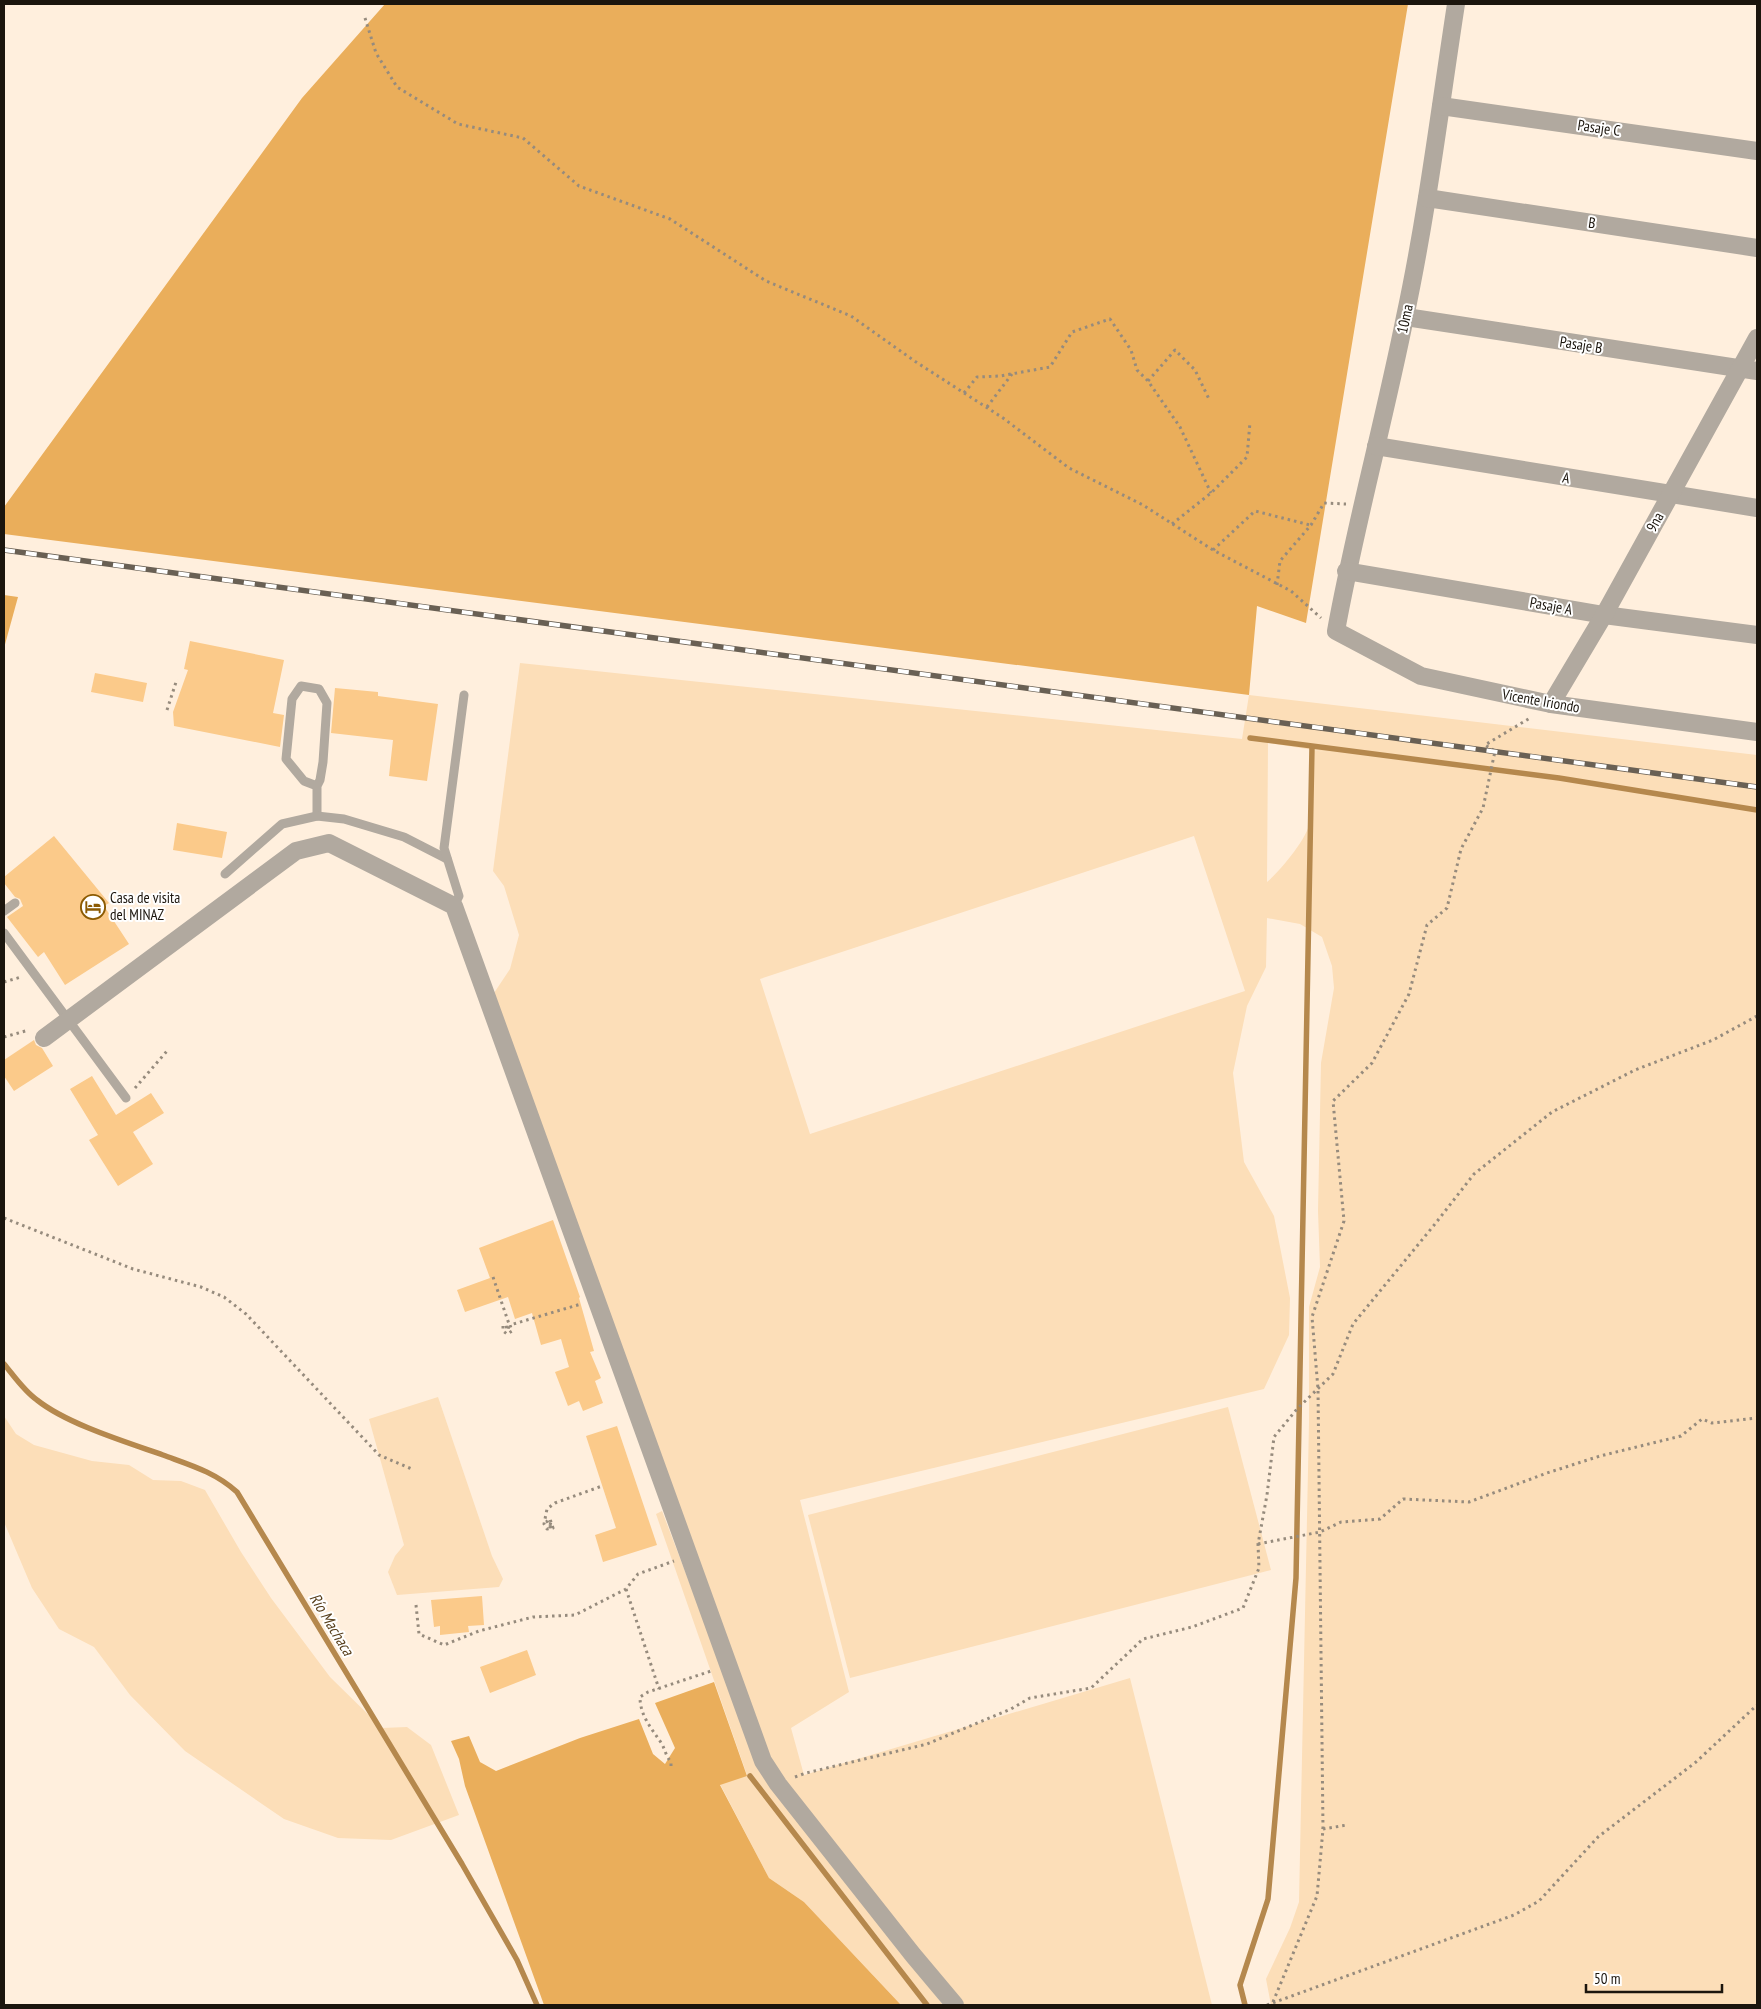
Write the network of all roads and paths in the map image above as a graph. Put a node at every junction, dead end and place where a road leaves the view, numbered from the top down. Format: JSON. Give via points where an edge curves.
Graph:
{"nodes":[{"id":1,"x":1456,"y":4,"type":"edge"},
{"id":2,"x":365,"y":18,"type":"dead end"},
{"id":3,"x":1441,"y":106,"type":"junction"},
{"id":4,"x":1757,"y":150,"type":"edge"},
{"id":5,"x":1427,"y":198,"type":"junction"},
{"id":6,"x":1757,"y":248,"type":"edge"},
{"id":7,"x":1406,"y":317,"type":"junction"},
{"id":8,"x":1757,"y":338,"type":"edge"},
{"id":9,"x":1739,"y":369,"type":"junction"},
{"id":10,"x":1757,"y":371,"type":"edge"},
{"id":11,"x":1013,"y":374,"type":"junction"},
{"id":12,"x":1148,"y":381,"type":"junction"},
{"id":13,"x":964,"y":393,"type":"junction"},
{"id":14,"x":1209,"y":398,"type":"dead end"},
{"id":15,"x":987,"y":407,"type":"junction"},
{"id":16,"x":1250,"y":422,"type":"dead end"},
{"id":17,"x":1376,"y":446,"type":"junction"},
{"id":18,"x":1211,"y":493,"type":"junction"},
{"id":19,"x":1670,"y":495,"type":"junction"},
{"id":20,"x":1362,"y":504,"type":"junction"},
{"id":21,"x":1757,"y":508,"type":"edge"},
{"id":22,"x":1172,"y":524,"type":"junction"},
{"id":23,"x":1311,"y":525,"type":"junction"},
{"id":24,"x":1213,"y":550,"type":"junction"},
{"id":25,"x":1346,"y":571,"type":"junction"},
{"id":26,"x":1277,"y":585,"type":"junction"},
{"id":27,"x":1604,"y":614,"type":"junction"},
{"id":28,"x":1336,"y":631,"type":"junction"},
{"id":29,"x":1757,"y":635,"type":"edge"},
{"id":30,"x":176,"y":679,"type":"dead end"},
{"id":31,"x":464,"y":695,"type":"dead end"},
{"id":32,"x":1551,"y":704,"type":"junction"},
{"id":33,"x":167,"y":710,"type":"dead end"},
{"id":34,"x":1757,"y":732,"type":"edge"},
{"id":35,"x":317,"y":786,"type":"junction"},
{"id":36,"x":317,"y":816,"type":"junction"},
{"id":37,"x":447,"y":859,"type":"junction"},
{"id":38,"x":225,"y":874,"type":"dead end"},
{"id":39,"x":15,"y":903,"type":"dead end"},
{"id":40,"x":454,"y":906,"type":"junction"},
{"id":41,"x":4,"y":911,"type":"edge"},
{"id":42,"x":4,"y":933,"type":"edge"},
{"id":43,"x":1757,"y":1016,"type":"edge"},
{"id":44,"x":69,"y":1020,"type":"junction"},
{"id":45,"x":44,"y":1038,"type":"dead end"},
{"id":46,"x":167,"y":1051,"type":"dead end"},
{"id":47,"x":126,"y":1098,"type":"joint"},
{"id":48,"x":4,"y":1218,"type":"edge"},
{"id":49,"x":493,"y":1277,"type":"dead end"},
{"id":50,"x":596,"y":1300,"type":"junction"},
{"id":51,"x":1318,"y":1389,"type":"junction"},
{"id":52,"x":1757,"y":1418,"type":"edge"},
{"id":53,"x":414,"y":1470,"type":"dead end"},
{"id":54,"x":602,"y":1486,"type":"dead end"},
{"id":55,"x":550,"y":1525,"type":"dead end"},
{"id":56,"x":1320,"y":1532,"type":"junction"},
{"id":57,"x":1258,"y":1544,"type":"junction"},
{"id":58,"x":689,"y":1555,"type":"junction"},
{"id":59,"x":626,"y":1589,"type":"junction"},
{"id":60,"x":416,"y":1604,"type":"dead end"},
{"id":61,"x":728,"y":1665,"type":"junction"},
{"id":62,"x":659,"y":1689,"type":"junction"},
{"id":63,"x":1757,"y":1705,"type":"edge"},
{"id":64,"x":671,"y":1766,"type":"dead end"},
{"id":65,"x":778,"y":1784,"type":"junction"},
{"id":66,"x":1347,"y":1824,"type":"dead end"},
{"id":67,"x":1323,"y":1829,"type":"junction"},
{"id":68,"x":1273,"y":2002,"type":"junction"},
{"id":69,"x":955,"y":2005,"type":"edge"},
{"id":70,"x":1267,"y":2005,"type":"edge"}],
"edges":[{"from":1,"to":3,"type":"street","name":"10ma"},
{"from":2,"to":13,"type":"path","via":[[376,53],[397,86],[458,124],[523,138],[579,186],[670,219],[766,281],[851,316]]},
{"from":3,"to":4,"type":"street","name":"Pasaje C"},
{"from":3,"to":5,"type":"street","name":"10ma"},
{"from":5,"to":6,"type":"street","name":"B"},
{"from":5,"to":7,"type":"street","name":"10ma"},
{"from":7,"to":9,"type":"street","name":"Pasaje B"},
{"from":7,"to":17,"type":"street","name":"10ma"},
{"from":8,"to":9,"type":"street","name":"9na"},
{"from":9,"to":10,"type":"street","name":"Pasaje B"},
{"from":9,"to":19,"type":"street","name":"9na"},
{"from":11,"to":12,"type":"path","via":[[1050,367],[1072,332],[1110,319],[1131,350],[1137,370]]},
{"from":11,"to":13,"type":"path","via":[[977,377]]},
{"from":11,"to":15,"type":"path"},
{"from":12,"to":14,"type":"path","via":[[1175,350],[1195,370]]},
{"from":12,"to":18,"type":"path","via":[[1180,427]]},
{"from":13,"to":15,"type":"path"},
{"from":15,"to":22,"type":"path","via":[[1069,468],[1143,505]]},
{"from":16,"to":18,"type":"path","via":[[1247,458]]},
{"from":17,"to":19,"type":"street","name":"A"},
{"from":17,"to":20,"type":"street","name":"10ma"},
{"from":18,"to":22,"type":"path"},
{"from":19,"to":21,"type":"street","name":"A"},
{"from":19,"to":27,"type":"street","name":"9na"},
{"from":20,"to":23,"type":"path","via":[[1324,503]]},
{"from":20,"to":25,"type":"street","name":"10ma"},
{"from":22,"to":24,"type":"path"},
{"from":23,"to":24,"type":"path","via":[[1255,511]]},
{"from":23,"to":26,"type":"path","via":[[1280,561]]},
{"from":24,"to":26,"type":"path"},
{"from":25,"to":27,"type":"street","name":"Pasaje A"},
{"from":25,"to":28,"type":"street","name":"10ma"},
{"from":26,"to":28,"type":"path","via":[[1291,591]]},
{"from":27,"to":29,"type":"street","name":"Pasaje A"},
{"from":27,"to":32,"type":"street","name":"9na"},
{"from":28,"to":32,"type":"street","name":"Vicente Iriondo","via":[[1421,676]]},
{"from":30,"to":33,"type":"path"},
{"from":31,"to":37,"type":"lane","via":[[444,848]]},
{"from":32,"to":34,"type":"street","name":"Vicente Iriondo"},
{"from":32,"to":51,"type":"path","via":[[1486,745],[1494,751],[1483,808],[1461,850],[1447,908],[1427,925],[1409,994],[1372,1063],[1333,1101],[1344,1221],[1312,1317]]},
{"from":35,"to":35,"type":"lane","via":[[323,762],[327,703],[319,689],[301,686],[292,699],[286,759],[304,781]]},
{"from":35,"to":36,"type":"lane"},
{"from":36,"to":37,"type":"lane","via":[[344,819],[404,837]]},
{"from":36,"to":38,"type":"lane","via":[[282,824]]},
{"from":37,"to":40,"type":"lane","via":[[459,896]]},
{"from":39,"to":41,"type":"lane"},
{"from":40,"to":44,"type":"street","via":[[329,843],[296,851]]},
{"from":40,"to":50,"type":"street"},
{"from":42,"to":44,"type":"lane"},
{"from":43,"to":51,"type":"path","via":[[1714,1040],[1635,1070],[1552,1112],[1474,1174],[1353,1324],[1333,1374]]},
{"from":44,"to":45,"type":"street"},
{"from":44,"to":47,"type":"lane"},
{"from":46,"to":47,"type":"path"},
{"from":48,"to":53,"type":"path","via":[[134,1269],[201,1287],[224,1297],[246,1314],[379,1455]]},
{"from":49,"to":50,"type":"path","via":[[509,1324],[508,1330],[506,1325],[503,1326],[507,1334],[512,1331],[510,1325]]},
{"from":50,"to":58,"type":"street"},
{"from":51,"to":56,"type":"path"},
{"from":51,"to":57,"type":"path","via":[[1274,1436]]},
{"from":52,"to":56,"type":"path","via":[[1712,1422],[1702,1419],[1681,1436],[1600,1456],[1469,1502],[1403,1499],[1380,1519],[1341,1522]]},
{"from":54,"to":55,"type":"path","via":[[555,1503],[547,1509],[544,1524],[548,1529],[553,1528],[550,1519],[547,1521],[550,1527],[551,1522]]},
{"from":56,"to":57,"type":"path"},
{"from":56,"to":67,"type":"path"},
{"from":57,"to":65,"type":"path","via":[[1259,1568],[1243,1608],[1143,1639],[1091,1688],[1030,1698],[1012,1709],[927,1744],[806,1773]]},
{"from":58,"to":59,"type":"path","via":[[638,1574]]},
{"from":58,"to":61,"type":"street"},
{"from":59,"to":60,"type":"path","via":[[575,1615],[533,1618],[478,1631],[444,1645],[419,1634]]},
{"from":59,"to":62,"type":"path"},
{"from":61,"to":62,"type":"path"},
{"from":61,"to":65,"type":"street","via":[[763,1761]]},
{"from":62,"to":64,"type":"path","via":[[640,1697],[640,1706]]},
{"from":63,"to":68,"type":"path","via":[[1696,1762],[1598,1837],[1539,1901],[1514,1915]]},
{"from":65,"to":69,"type":"street"},
{"from":66,"to":67,"type":"path"},
{"from":67,"to":68,"type":"path","via":[[1318,1896]]},
{"from":68,"to":70,"type":"path"}]}
